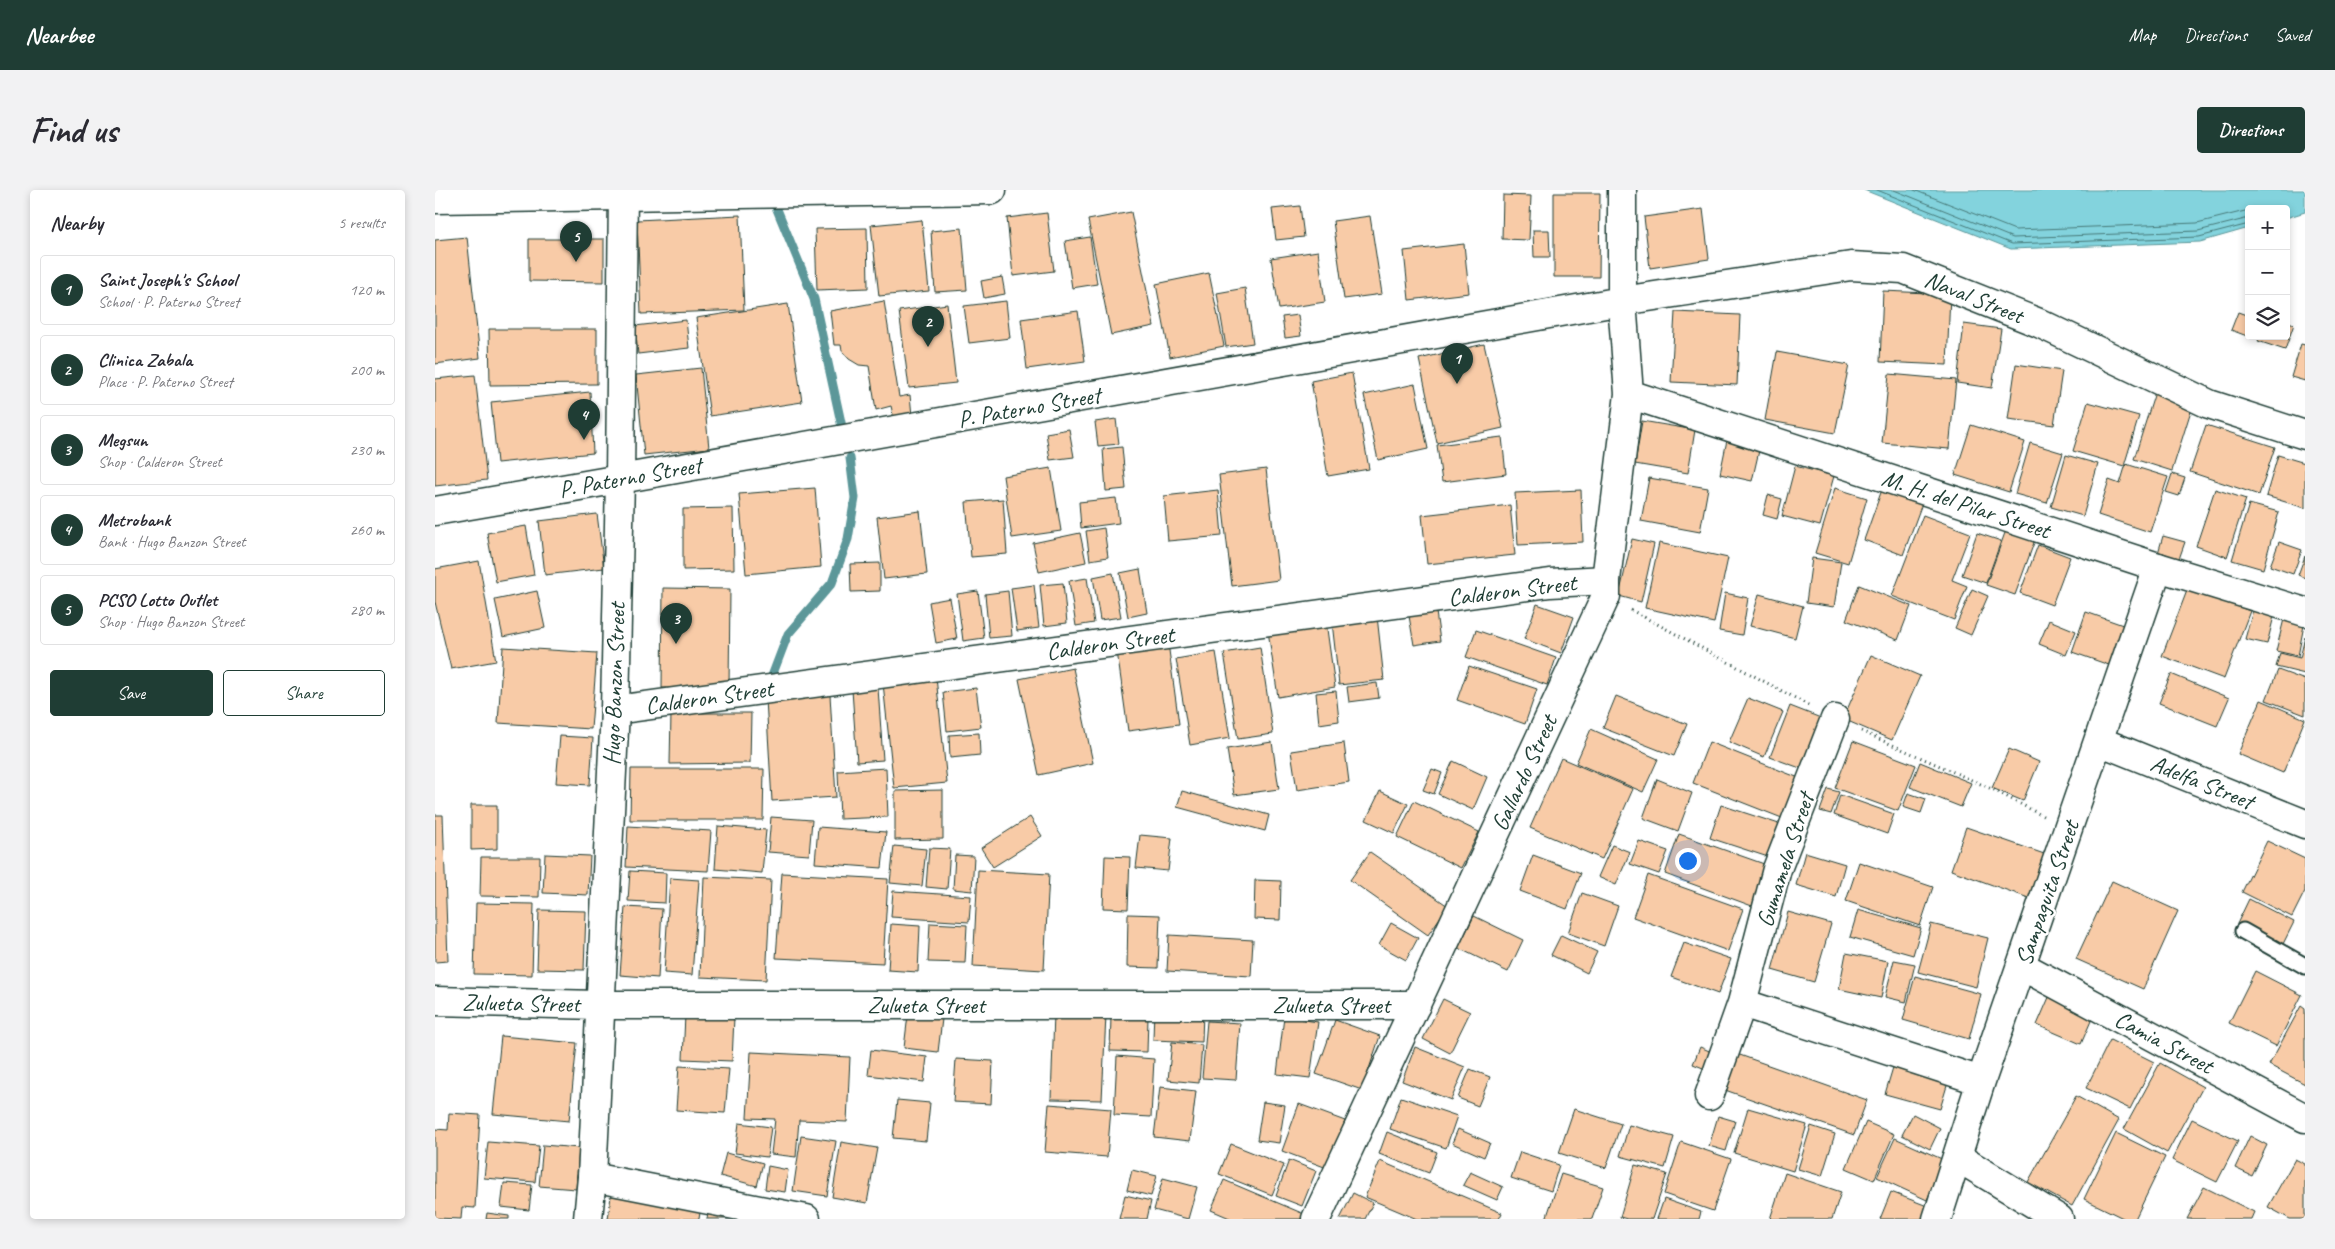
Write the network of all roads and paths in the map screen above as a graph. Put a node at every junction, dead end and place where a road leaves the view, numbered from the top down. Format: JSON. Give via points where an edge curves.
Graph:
{"nodes":[{"id":1,"x":992,"y":190,"type":"edge"},
{"id":2,"x":1623,"y":190,"type":"edge"},
{"id":3,"x":623,"y":193,"type":"edge"},
{"id":4,"x":435,"y":198,"type":"edge"},
{"id":5,"x":1622,"y":301,"type":"junction"},
{"id":6,"x":1629,"y":394,"type":"junction"},
{"id":7,"x":2305,"y":435,"type":"edge"},
{"id":8,"x":620,"y":479,"type":"junction"},
{"id":9,"x":435,"y":511,"type":"edge"},
{"id":10,"x":2159,"y":567,"type":"junction"},
{"id":11,"x":1606,"y":580,"type":"junction"},
{"id":12,"x":2305,"y":612,"type":"edge"},
{"id":13,"x":615,"y":710,"type":"junction"},
{"id":14,"x":1835,"y":719,"type":"dead end"},
{"id":15,"x":2099,"y":740,"type":"junction"},
{"id":16,"x":2305,"y":824,"type":"edge"},
{"id":17,"x":2243,"y":931,"type":"dead end"},
{"id":18,"x":2022,"y":966,"type":"junction"},
{"id":19,"x":2305,"y":966,"type":"edge"},
{"id":20,"x":435,"y":1001,"type":"edge"},
{"id":21,"x":1742,"y":1003,"type":"junction"},
{"id":22,"x":1416,"y":1004,"type":"junction"},
{"id":23,"x":599,"y":1005,"type":"junction"},
{"id":24,"x":1981,"y":1081,"type":"junction"},
{"id":25,"x":1709,"y":1096,"type":"dead end"},
{"id":26,"x":2305,"y":1118,"type":"edge"},
{"id":27,"x":1957,"y":1157,"type":"junction"},
{"id":28,"x":592,"y":1177,"type":"junction"},
{"id":29,"x":588,"y":1219,"type":"edge"},
{"id":30,"x":806,"y":1219,"type":"edge"},
{"id":31,"x":1316,"y":1219,"type":"edge"},
{"id":32,"x":1937,"y":1219,"type":"edge"},
{"id":33,"x":2059,"y":1219,"type":"edge"}],
"edges":[{"from":1,"to":3,"type":"street"},
{"from":2,"to":5,"type":"street","name":"Gallardo Street"},
{"from":3,"to":4,"type":"street"},
{"from":3,"to":8,"type":"street","name":"Hugo Banzon Street"},
{"from":5,"to":6,"type":"street","name":"Gallardo Street"},
{"from":5,"to":7,"type":"street","name":"Naval Street","via":[[1851,266],[1903,269],[2039,324],[2209,404]]},
{"from":5,"to":8,"type":"street","name":"P. Paterno Street"},
{"from":6,"to":10,"type":"street","name":"M. H. del Pilar Street"},
{"from":6,"to":11,"type":"street","name":"Gallardo Street"},
{"from":8,"to":9,"type":"street","name":"P. Paterno Street"},
{"from":8,"to":13,"type":"street","name":"Hugo Banzon Street"},
{"from":10,"to":12,"type":"street","name":"M. H. del Pilar Street"},
{"from":10,"to":15,"type":"street","name":"Sampaguita Street"},
{"from":11,"to":13,"type":"street","name":"Calderon Street","via":[[1550,583]]},
{"from":11,"to":22,"type":"street","name":"Gallardo Street","via":[[1606,596]]},
{"from":13,"to":23,"type":"street","name":"Hugo Banzon Street"},
{"from":14,"to":21,"type":"street","name":"Gumamela Street","via":[[1777,869]]},
{"from":15,"to":16,"type":"street","name":"Adelfa Street"},
{"from":15,"to":18,"type":"street","name":"Sampaguita Street"},
{"from":17,"to":19,"type":"lane"},
{"from":18,"to":24,"type":"street","name":"Sampaguita Street"},
{"from":18,"to":26,"type":"street","name":"Camia Street"},
{"from":20,"to":23,"type":"street","name":"Zulueta Street"},
{"from":21,"to":24,"type":"street"},
{"from":21,"to":25,"type":"street","name":"Gumamela Street"},
{"from":22,"to":23,"type":"street","name":"Zulueta Street"},
{"from":22,"to":31,"type":"street","name":"Gallardo Street"},
{"from":23,"to":28,"type":"street","name":"Hugo Banzon Street"},
{"from":24,"to":27,"type":"street","name":"Sampaguita Street"},
{"from":27,"to":32,"type":"street","name":"Sampaguita Street"},
{"from":27,"to":33,"type":"street"},
{"from":28,"to":29,"type":"street","name":"Hugo Banzon Street"},
{"from":28,"to":30,"type":"street"}]}
